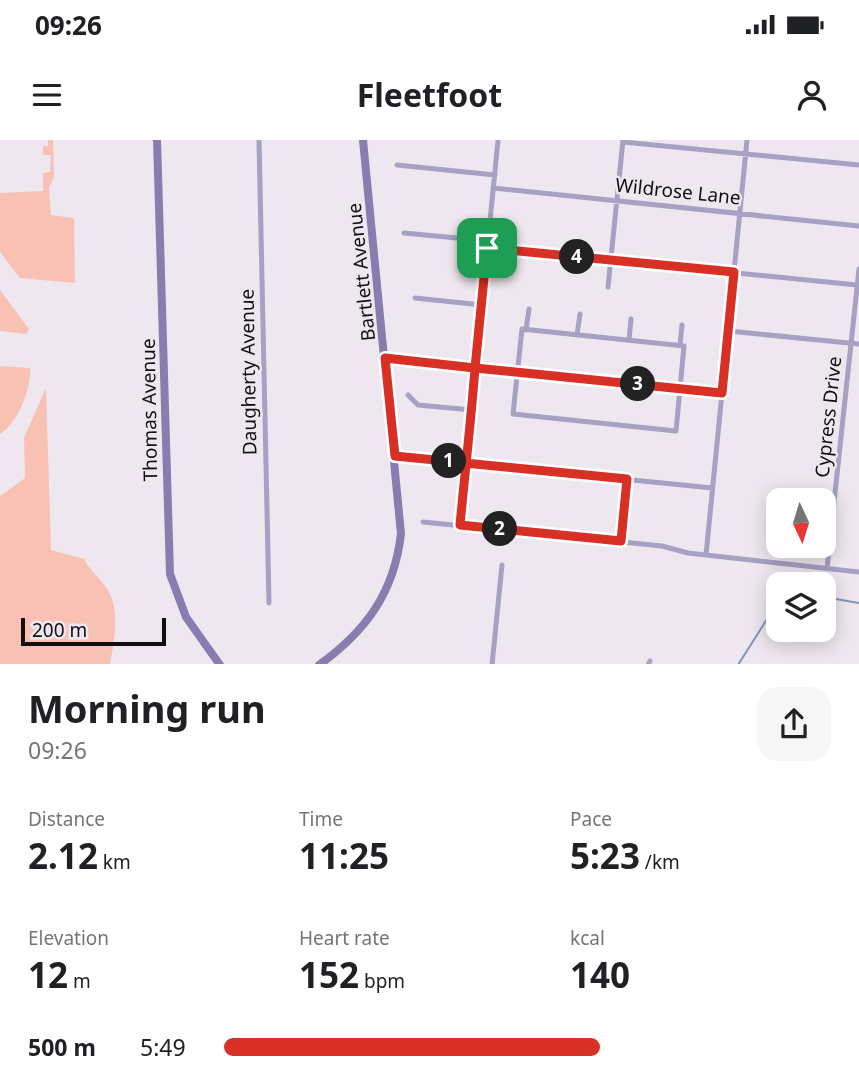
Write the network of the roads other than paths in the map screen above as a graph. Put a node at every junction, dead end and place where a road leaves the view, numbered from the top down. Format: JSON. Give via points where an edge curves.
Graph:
{"nodes":[{"id":1,"x":157,"y":140,"type":"edge"},
{"id":2,"x":259,"y":140,"type":"edge"},
{"id":3,"x":363,"y":140,"type":"edge"},
{"id":4,"x":498,"y":140,"type":"edge"},
{"id":5,"x":747,"y":140,"type":"edge"},
{"id":6,"x":623,"y":141,"type":"edge"},
{"id":7,"x":746,"y":154,"type":"junction"},
{"id":8,"x":397,"y":165,"type":"dead end"},
{"id":9,"x":859,"y":165,"type":"edge"},
{"id":10,"x":495,"y":175,"type":"junction"},
{"id":11,"x":494,"y":188,"type":"junction"},
{"id":12,"x":617,"y":201,"type":"junction"},
{"id":13,"x":740,"y":213,"type":"junction"},
{"id":14,"x":859,"y":226,"type":"edge"},
{"id":15,"x":404,"y":233,"type":"dead end"},
{"id":16,"x":488,"y":245,"type":"junction"},
{"id":17,"x":611,"y":260,"type":"junction"},
{"id":18,"x":859,"y":269,"type":"edge"},
{"id":19,"x":734,"y":272,"type":"junction"},
{"id":20,"x":858,"y":285,"type":"edge"},
{"id":21,"x":608,"y":286,"type":"dead end"},
{"id":22,"x":415,"y":298,"type":"dead end"},
{"id":23,"x":482,"y":305,"type":"junction"},
{"id":24,"x":528,"y":309,"type":"dead end"},
{"id":25,"x":580,"y":314,"type":"dead end"},
{"id":26,"x":631,"y":319,"type":"dead end"},
{"id":27,"x":682,"y":325,"type":"dead end"},
{"id":28,"x":524,"y":330,"type":"junction"},
{"id":29,"x":728,"y":331,"type":"junction"},
{"id":30,"x":578,"y":335,"type":"junction"},
{"id":31,"x":629,"y":340,"type":"junction"},
{"id":32,"x":855,"y":344,"type":"edge"},
{"id":33,"x":682,"y":346,"type":"junction"},
{"id":34,"x":385,"y":358,"type":"junction"},
{"id":35,"x":475,"y":368,"type":"junction"},
{"id":36,"x":517,"y":372,"type":"junction"},
{"id":37,"x":680,"y":389,"type":"junction"},
{"id":38,"x":722,"y":393,"type":"junction"},
{"id":39,"x":408,"y":395,"type":"dead end"},
{"id":40,"x":472,"y":410,"type":"junction"},
{"id":41,"x":395,"y":456,"type":"junction"},
{"id":42,"x":466,"y":463,"type":"junction"},
{"id":43,"x":627,"y":479,"type":"junction"},
{"id":44,"x":712,"y":488,"type":"junction"},
{"id":45,"x":423,"y":522,"type":"dead end"},
{"id":46,"x":460,"y":525,"type":"junction"},
{"id":47,"x":621,"y":541,"type":"junction"},
{"id":48,"x":706,"y":555,"type":"junction"},
{"id":49,"x":502,"y":565,"type":"dead end"},
{"id":50,"x":827,"y":568,"type":"junction"},
{"id":51,"x":859,"y":572,"type":"edge"},
{"id":52,"x":269,"y":603,"type":"dead end"},
{"id":53,"x":220,"y":664,"type":"edge"},
{"id":54,"x":319,"y":664,"type":"edge"},
{"id":55,"x":492,"y":664,"type":"edge"}],
"edges":[{"from":1,"to":53,"type":"main road","name":"Thomas Avenue","via":[[170,574],[186,617]]},
{"from":2,"to":52,"type":"street","name":"Daugherty Avenue"},
{"from":3,"to":34,"type":"main road","name":"Bartlett Avenue"},
{"from":4,"to":10,"type":"street"},
{"from":5,"to":7,"type":"street"},
{"from":6,"to":7,"type":"street"},
{"from":6,"to":12,"type":"street"},
{"from":7,"to":9,"type":"street"},
{"from":7,"to":13,"type":"street"},
{"from":8,"to":10,"type":"street"},
{"from":10,"to":11,"type":"street"},
{"from":11,"to":12,"type":"street","name":"Wildrose Lane"},
{"from":11,"to":16,"type":"street"},
{"from":12,"to":13,"type":"street","name":"Wildrose Lane"},
{"from":12,"to":17,"type":"street"},
{"from":13,"to":14,"type":"street","name":"Wildrose Lane"},
{"from":13,"to":19,"type":"street"},
{"from":15,"to":16,"type":"street"},
{"from":16,"to":17,"type":"street"},
{"from":16,"to":23,"type":"street"},
{"from":17,"to":19,"type":"street"},
{"from":17,"to":21,"type":"street"},
{"from":18,"to":20,"type":"street","name":"Cypress Drive"},
{"from":19,"to":20,"type":"street"},
{"from":19,"to":29,"type":"street"},
{"from":20,"to":32,"type":"street","name":"Cypress Drive"},
{"from":22,"to":23,"type":"street"},
{"from":23,"to":35,"type":"street"},
{"from":24,"to":28,"type":"street"},
{"from":25,"to":30,"type":"street"},
{"from":26,"to":31,"type":"street"},
{"from":27,"to":33,"type":"street"},
{"from":28,"to":30,"type":"street"},
{"from":28,"to":36,"type":"street"},
{"from":29,"to":32,"type":"street"},
{"from":29,"to":38,"type":"street"},
{"from":30,"to":31,"type":"street"},
{"from":31,"to":33,"type":"street"},
{"from":32,"to":50,"type":"street","name":"Cypress Drive"},
{"from":33,"to":37,"type":"street"},
{"from":34,"to":35,"type":"street"},
{"from":34,"to":41,"type":"main road","name":"Bartlett Avenue"},
{"from":35,"to":36,"type":"street"},
{"from":35,"to":40,"type":"street"},
{"from":36,"to":37,"type":"street"},
{"from":36,"to":37,"type":"street","via":[[513,414],[676,431]]},
{"from":37,"to":38,"type":"street"},
{"from":38,"to":44,"type":"street"},
{"from":39,"to":40,"type":"street","via":[[418,405]]},
{"from":40,"to":42,"type":"street"},
{"from":41,"to":42,"type":"street"},
{"from":41,"to":54,"type":"main road","name":"Bartlett Avenue","via":[[401,524],[392,578],[374,614]]},
{"from":42,"to":43,"type":"street"},
{"from":42,"to":46,"type":"street"},
{"from":43,"to":44,"type":"street"},
{"from":43,"to":47,"type":"street"},
{"from":44,"to":48,"type":"street"},
{"from":45,"to":46,"type":"street"},
{"from":46,"to":47,"type":"street"},
{"from":47,"to":48,"type":"street"},
{"from":48,"to":50,"type":"street"},
{"from":49,"to":55,"type":"street"},
{"from":50,"to":51,"type":"street"}]}
